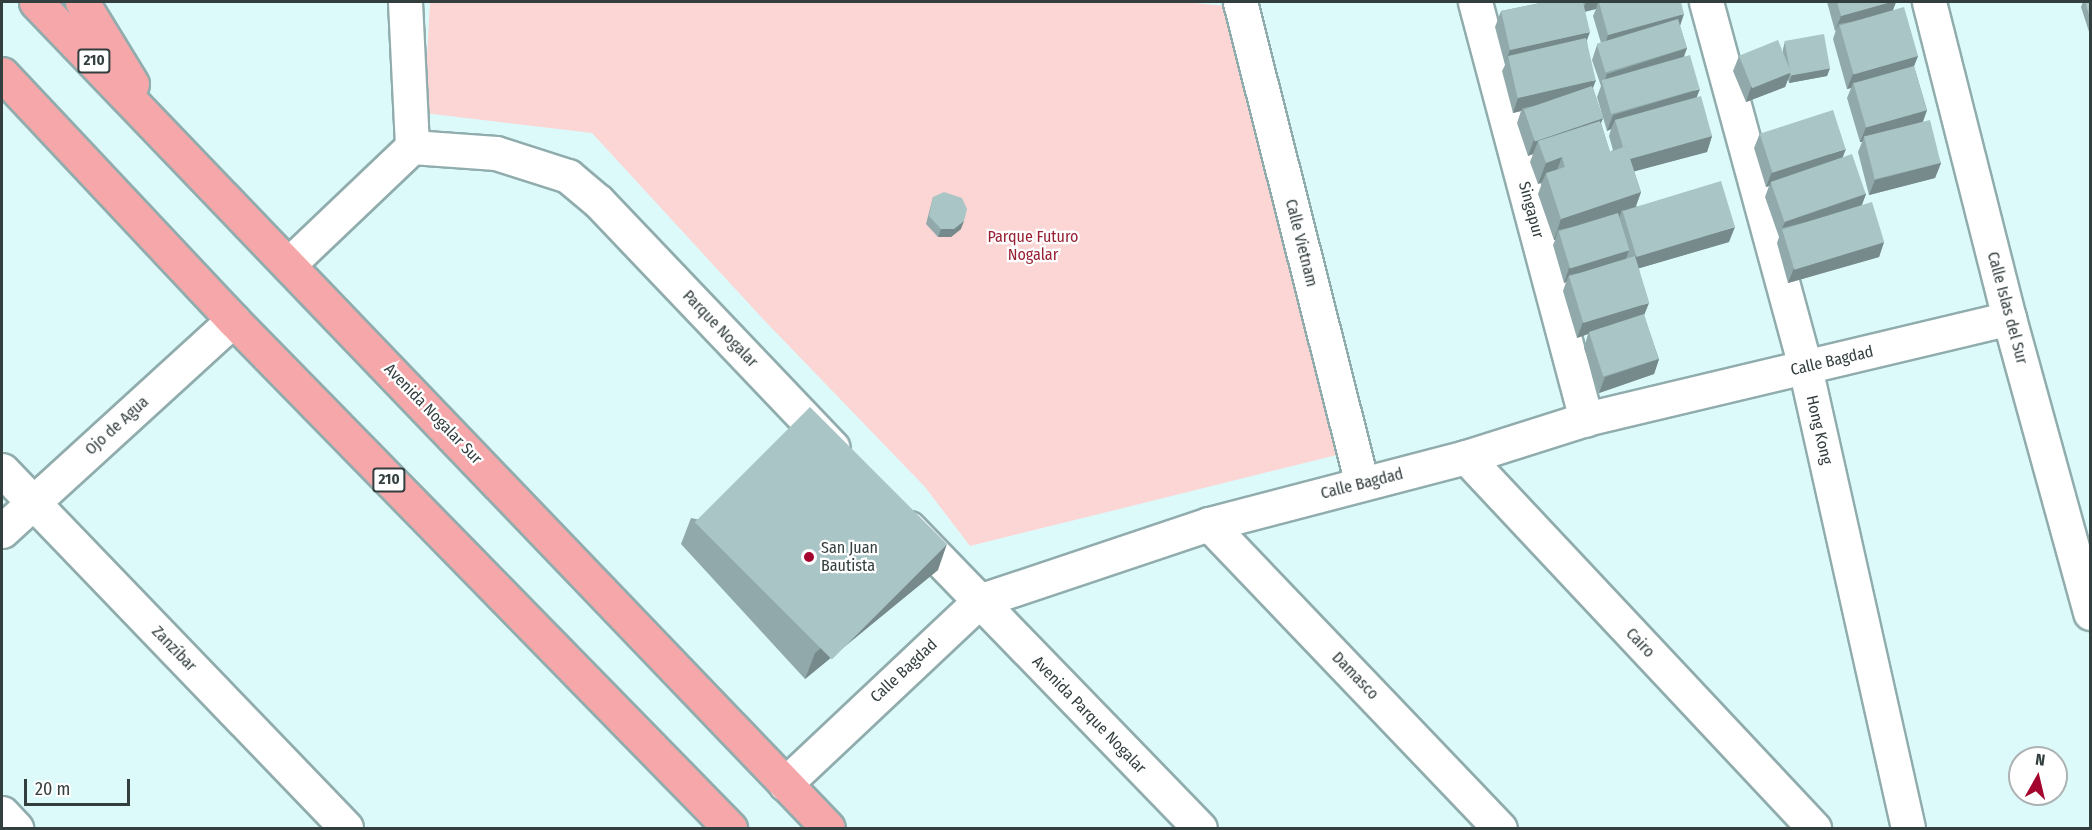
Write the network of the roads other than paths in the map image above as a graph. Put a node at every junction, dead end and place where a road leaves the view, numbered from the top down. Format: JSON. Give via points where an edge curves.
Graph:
{"nodes":[{"id":1,"x":36,"y":2,"type":"edge"},
{"id":2,"x":82,"y":2,"type":"edge"},
{"id":3,"x":405,"y":2,"type":"edge"},
{"id":4,"x":1239,"y":2,"type":"edge"},
{"id":5,"x":1475,"y":2,"type":"edge"},
{"id":6,"x":1706,"y":2,"type":"edge"},
{"id":7,"x":1929,"y":2,"type":"edge"},
{"id":8,"x":2,"y":74,"type":"edge"},
{"id":9,"x":2,"y":96,"type":"edge"},
{"id":10,"x":151,"y":120,"type":"junction"},
{"id":11,"x":51,"y":128,"type":"junction"},
{"id":12,"x":412,"y":147,"type":"junction"},
{"id":13,"x":289,"y":264,"type":"junction"},
{"id":14,"x":2009,"y":318,"type":"junction"},
{"id":15,"x":233,"y":320,"type":"junction"},
{"id":16,"x":1805,"y":367,"type":"junction"},
{"id":17,"x":1586,"y":419,"type":"junction"},
{"id":18,"x":1466,"y":457,"type":"junction"},
{"id":19,"x":850,"y":465,"type":"edge"},
{"id":20,"x":2,"y":470,"type":"edge"},
{"id":21,"x":1362,"y":484,"type":"junction"},
{"id":22,"x":33,"y":503,"type":"junction"},
{"id":23,"x":890,"y":508,"type":"edge"},
{"id":24,"x":1209,"y":524,"type":"junction"},
{"id":25,"x":2,"y":531,"type":"edge"},
{"id":26,"x":979,"y":601,"type":"junction"},
{"id":27,"x":2091,"y":613,"type":"edge"},
{"id":28,"x":785,"y":784,"type":"junction"},
{"id":29,"x":2,"y":813,"type":"edge"},
{"id":30,"x":16,"y":828,"type":"edge"},
{"id":31,"x":346,"y":828,"type":"edge"},
{"id":32,"x":730,"y":828,"type":"edge"},
{"id":33,"x":828,"y":828,"type":"edge"},
{"id":34,"x":1200,"y":828,"type":"edge"},
{"id":35,"x":1500,"y":828,"type":"edge"},
{"id":36,"x":1814,"y":828,"type":"edge"},
{"id":37,"x":1908,"y":828,"type":"edge"}],
"edges":[{"from":1,"to":10,"type":"highway","name":"Avenida Nogalar Sur","number":"210"},
{"from":2,"to":10,"type":"highway"},
{"from":3,"to":12,"type":"street"},
{"from":4,"to":21,"type":"street","name":"Calle Vietnam"},
{"from":5,"to":17,"type":"street","name":"Singapur"},
{"from":6,"to":16,"type":"street","name":"Hong Kong"},
{"from":7,"to":14,"type":"street","name":"Calle Islas del Sur"},
{"from":8,"to":11,"type":"highway","number":"210"},
{"from":9,"to":11,"type":"highway"},
{"from":10,"to":13,"type":"highway","name":"Avenida Nogalar Sur","number":"210"},
{"from":11,"to":15,"type":"highway","number":"210"},
{"from":12,"to":13,"type":"street"},
{"from":12,"to":19,"type":"street","name":"Parque Nogalar","via":[[496,153],[568,176],[598,201]]},
{"from":13,"to":28,"type":"highway","name":"Avenida Nogalar Sur","number":"210"},
{"from":14,"to":16,"type":"street","name":"Calle Bagdad"},
{"from":14,"to":27,"type":"street","name":"Calle Islas del Sur"},
{"from":15,"to":22,"type":"street","name":"Ojo de Agua"},
{"from":15,"to":32,"type":"highway","number":"210"},
{"from":16,"to":17,"type":"street","name":"Calle Bagdad"},
{"from":16,"to":37,"type":"street","name":"Hong Kong"},
{"from":17,"to":18,"type":"street","name":"Calle Bagdad"},
{"from":18,"to":21,"type":"street","name":"Calle Bagdad"},
{"from":18,"to":36,"type":"street","name":"Cairo"},
{"from":20,"to":22,"type":"street","name":"Zanzíbar"},
{"from":21,"to":24,"type":"street","name":"Calle Bagdad"},
{"from":22,"to":25,"type":"street","name":"Ojo de Agua"},
{"from":22,"to":31,"type":"street","name":"Zanzíbar"},
{"from":23,"to":26,"type":"street"},
{"from":24,"to":26,"type":"street","name":"Calle Bagdad"},
{"from":24,"to":35,"type":"street","name":"Damasco"},
{"from":26,"to":28,"type":"street","name":"Calle Bagdad"},
{"from":26,"to":34,"type":"street","name":"Avenida Parque Nogalar"},
{"from":28,"to":33,"type":"highway","name":"Avenida Nogalar Sur","number":"210"},
{"from":29,"to":30,"type":"street"}]}
